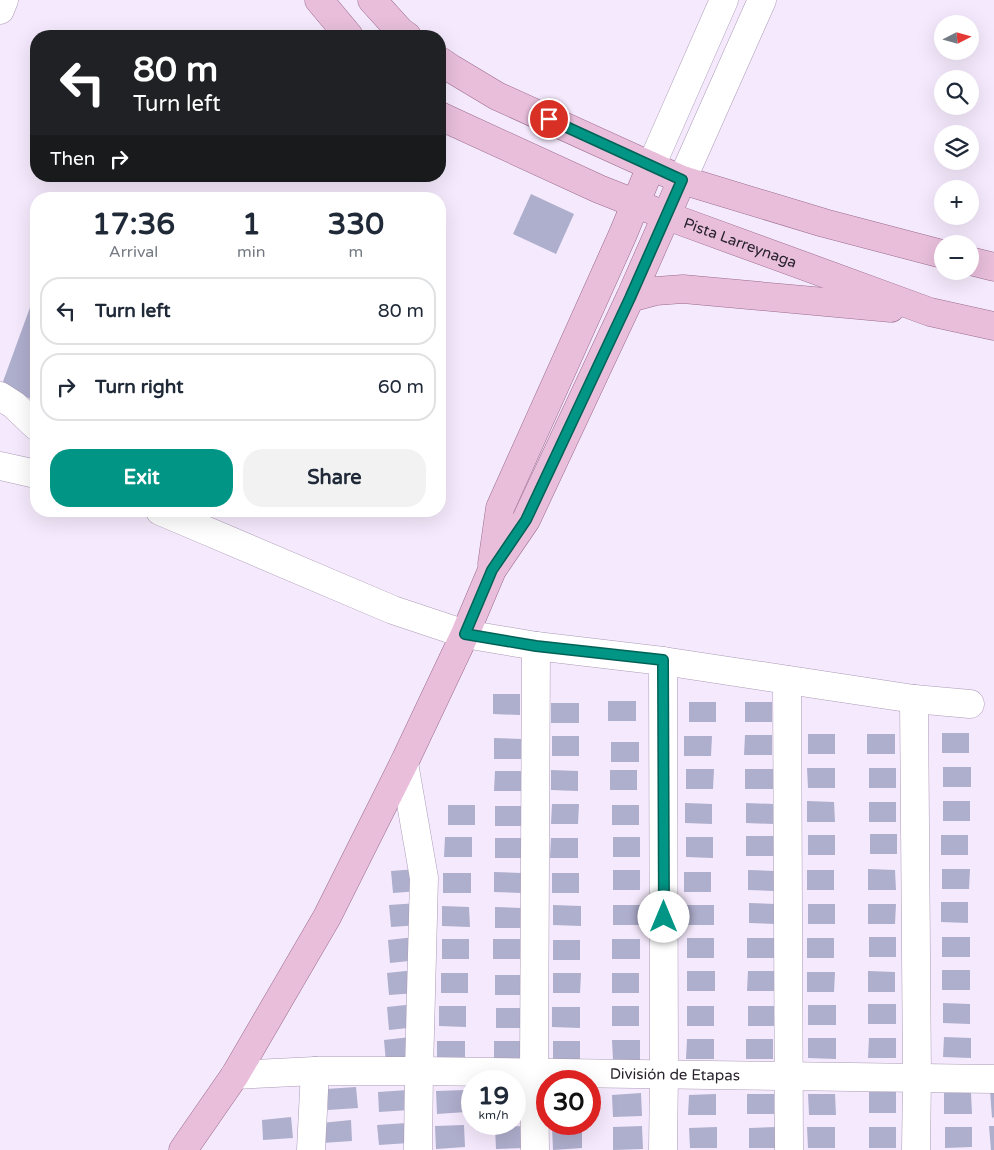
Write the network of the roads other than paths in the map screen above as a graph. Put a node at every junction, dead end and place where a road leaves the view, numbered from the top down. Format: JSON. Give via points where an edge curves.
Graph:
{"nodes":[{"id":1,"x":4,"y":0,"type":"edge"},
{"id":2,"x":319,"y":0,"type":"edge"},
{"id":3,"x":372,"y":0,"type":"edge"},
{"id":4,"x":724,"y":0,"type":"edge"},
{"id":5,"x":762,"y":0,"type":"edge"},
{"id":6,"x":0,"y":10,"type":"edge"},
{"id":7,"x":344,"y":30,"type":"edge"},
{"id":8,"x":399,"y":30,"type":"edge"},
{"id":9,"x":446,"y":64,"type":"edge"},
{"id":10,"x":446,"y":119,"type":"edge"},
{"id":11,"x":651,"y":166,"type":"junction"},
{"id":12,"x":682,"y":180,"type":"junction"},
{"id":13,"x":599,"y":189,"type":"junction"},
{"id":14,"x":636,"y":204,"type":"junction"},
{"id":15,"x":667,"y":216,"type":"junction"},
{"id":16,"x":623,"y":234,"type":"junction"},
{"id":17,"x":934,"y":252,"type":"edge"},
{"id":18,"x":979,"y":263,"type":"edge"},
{"id":19,"x":994,"y":267,"type":"edge"},
{"id":20,"x":630,"y":298,"type":"junction"},
{"id":21,"x":930,"y":312,"type":"junction"},
{"id":22,"x":994,"y":326,"type":"edge"},
{"id":23,"x":0,"y":396,"type":"edge"},
{"id":24,"x":30,"y":420,"type":"edge"},
{"id":25,"x":0,"y":466,"type":"edge"},
{"id":26,"x":30,"y":473,"type":"edge"},
{"id":27,"x":174,"y":517,"type":"edge"},
{"id":28,"x":492,"y":570,"type":"junction"},
{"id":29,"x":465,"y":634,"type":"junction"},
{"id":30,"x":536,"y":646,"type":"junction"},
{"id":31,"x":663,"y":660,"type":"junction"},
{"id":32,"x":787,"y":680,"type":"junction"},
{"id":33,"x":914,"y":699,"type":"junction"},
{"id":34,"x":970,"y":704,"type":"dead end"},
{"id":35,"x":404,"y":762,"type":"junction"},
{"id":36,"x":315,"y":1071,"type":"junction"},
{"id":37,"x":419,"y":1071,"type":"junction"},
{"id":38,"x":534,"y":1073,"type":"junction"},
{"id":39,"x":664,"y":1074,"type":"junction"},
{"id":40,"x":235,"y":1075,"type":"junction"},
{"id":41,"x":790,"y":1076,"type":"junction"},
{"id":42,"x":917,"y":1078,"type":"junction"},
{"id":43,"x":994,"y":1079,"type":"edge"},
{"id":44,"x":183,"y":1150,"type":"edge"},
{"id":45,"x":311,"y":1150,"type":"edge"},
{"id":46,"x":418,"y":1150,"type":"edge"},
{"id":47,"x":535,"y":1150,"type":"edge"},
{"id":48,"x":663,"y":1150,"type":"edge"},
{"id":49,"x":789,"y":1150,"type":"edge"},
{"id":50,"x":916,"y":1150,"type":"edge"}],
"edges":[{"from":1,"to":6,"type":"street"},
{"from":2,"to":7,"type":"main road"},
{"from":3,"to":8,"type":"main road"},
{"from":4,"to":11,"type":"street"},
{"from":5,"to":12,"type":"street"},
{"from":9,"to":11,"type":"main road","via":[[497,96]]},
{"from":10,"to":13,"type":"main road","name":"Pista Larreynaga"},
{"from":11,"to":12,"type":"main road"},
{"from":11,"to":14,"type":"main road"},
{"from":12,"to":15,"type":"main road"},
{"from":12,"to":17,"type":"main road"},
{"from":13,"to":14,"type":"main road","name":"Pista Larreynaga"},
{"from":13,"to":16,"type":"main road","via":[[620,220]]},
{"from":14,"to":15,"type":"main road","name":"Pista Larreynaga"},
{"from":14,"to":16,"type":"main road"},
{"from":15,"to":20,"type":"main road"},
{"from":15,"to":21,"type":"main road","name":"Pista Larreynaga"},
{"from":16,"to":28,"type":"main road","via":[[500,508]]},
{"from":18,"to":19,"type":"main road"},
{"from":20,"to":21,"type":"main road","via":[[656,291],[683,289]]},
{"from":20,"to":28,"type":"main road","via":[[526,520]]},
{"from":21,"to":22,"type":"main road","name":"Pista Larreynaga"},
{"from":23,"to":24,"type":"street"},
{"from":25,"to":26,"type":"street"},
{"from":27,"to":29,"type":"street","via":[[393,610]]},
{"from":28,"to":29,"type":"main road"},
{"from":29,"to":30,"type":"street"},
{"from":29,"to":35,"type":"main road"},
{"from":30,"to":31,"type":"street"},
{"from":30,"to":38,"type":"street"},
{"from":31,"to":32,"type":"street"},
{"from":31,"to":39,"type":"street"},
{"from":32,"to":33,"type":"street"},
{"from":32,"to":41,"type":"street"},
{"from":33,"to":34,"type":"street"},
{"from":33,"to":42,"type":"street"},
{"from":35,"to":37,"type":"street","via":[[424,878]]},
{"from":35,"to":40,"type":"main road","via":[[327,917]]},
{"from":36,"to":37,"type":"street","name":"División de Etapas"},
{"from":36,"to":40,"type":"street","name":"División de Etapas"},
{"from":36,"to":45,"type":"street"},
{"from":37,"to":38,"type":"street","name":"División de Etapas"},
{"from":37,"to":46,"type":"street"},
{"from":38,"to":39,"type":"street","name":"División de Etapas"},
{"from":38,"to":47,"type":"street"},
{"from":39,"to":41,"type":"street","name":"División de Etapas"},
{"from":39,"to":48,"type":"street"},
{"from":40,"to":44,"type":"main road"},
{"from":41,"to":42,"type":"street","name":"División de Etapas"},
{"from":41,"to":49,"type":"street"},
{"from":42,"to":43,"type":"street","name":"División de Etapas"},
{"from":42,"to":50,"type":"street"}]}
